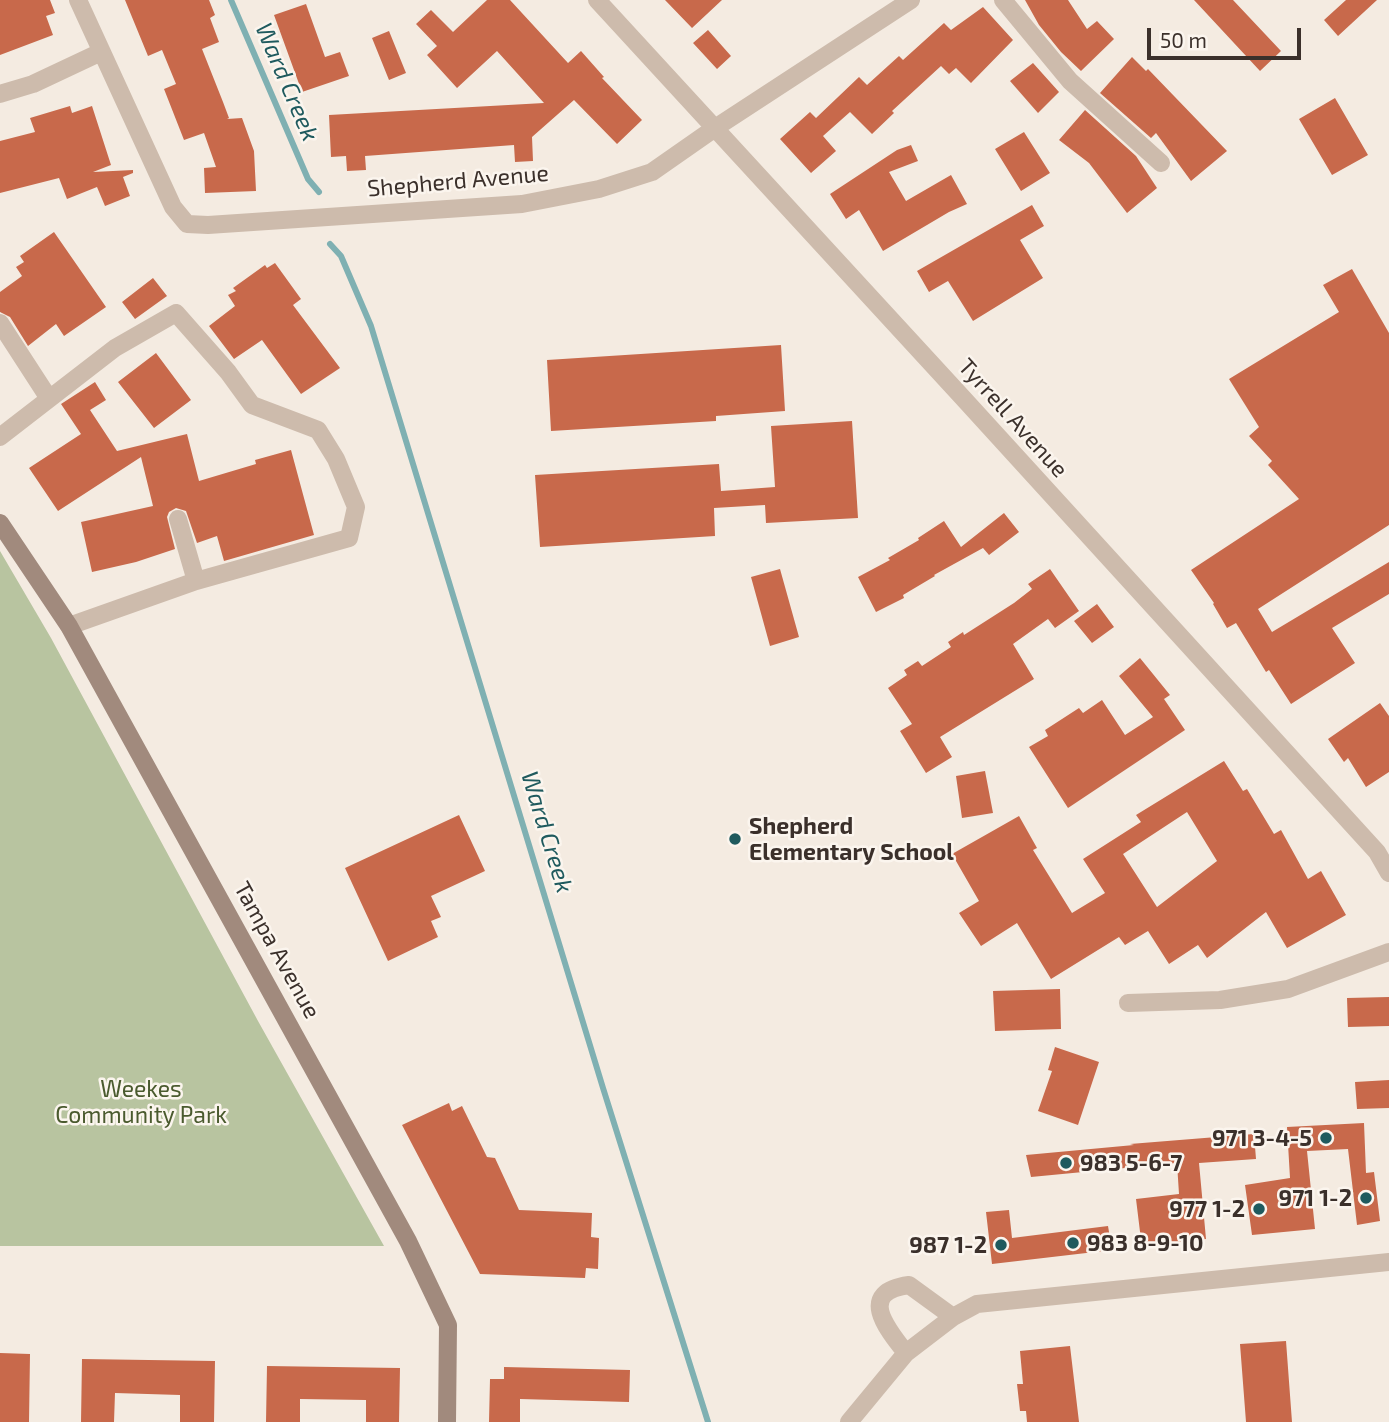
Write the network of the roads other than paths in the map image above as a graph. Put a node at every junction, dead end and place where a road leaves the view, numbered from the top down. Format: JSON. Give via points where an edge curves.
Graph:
{"nodes":[{"id":1,"x":78,"y":0,"type":"edge"},
{"id":2,"x":597,"y":0,"type":"edge"},
{"id":3,"x":911,"y":0,"type":"edge"},
{"id":4,"x":1003,"y":0,"type":"edge"},
{"id":5,"x":100,"y":52,"type":"junction"},
{"id":6,"x":0,"y":94,"type":"edge"},
{"id":7,"x":715,"y":128,"type":"junction"},
{"id":8,"x":1161,"y":163,"type":"dead end"},
{"id":9,"x":0,"y":323,"type":"edge"},
{"id":10,"x":48,"y":397,"type":"junction"},
{"id":11,"x":0,"y":436,"type":"edge"},
{"id":12,"x":178,"y":519,"type":"dead end"},
{"id":13,"x":0,"y":523,"type":"edge"},
{"id":14,"x":196,"y":581,"type":"junction"},
{"id":15,"x":69,"y":626,"type":"junction"},
{"id":16,"x":1389,"y":873,"type":"edge"},
{"id":17,"x":1389,"y":952,"type":"edge"},
{"id":18,"x":1128,"y":1003,"type":"dead end"},
{"id":19,"x":1389,"y":1262,"type":"edge"},
{"id":20,"x":953,"y":1317,"type":"junction"},
{"id":21,"x":906,"y":1353,"type":"junction"},
{"id":22,"x":447,"y":1422,"type":"edge"},
{"id":23,"x":849,"y":1422,"type":"edge"}],
"edges":[{"from":1,"to":5,"type":"street"},
{"from":2,"to":7,"type":"street","name":"Tyrrell Avenue"},
{"from":3,"to":7,"type":"street","name":"Shepherd Avenue"},
{"from":4,"to":8,"type":"street","via":[[1070,80]]},
{"from":5,"to":6,"type":"street","via":[[33,84]]},
{"from":5,"to":7,"type":"street","name":"Shepherd Avenue","via":[[173,206],[187,224],[523,204],[652,172]]},
{"from":7,"to":16,"type":"street","name":"Tyrrell Avenue","via":[[1377,852]]},
{"from":9,"to":10,"type":"street"},
{"from":10,"to":11,"type":"street"},
{"from":10,"to":14,"type":"street","via":[[115,348],[176,313],[253,405],[318,430],[356,507],[349,538]]},
{"from":12,"to":14,"type":"street"},
{"from":13,"to":15,"type":"street","name":"Tampa Avenue"},
{"from":14,"to":15,"type":"street"},
{"from":15,"to":22,"type":"street","name":"Tampa Avenue","via":[[414,1253],[448,1325]]},
{"from":17,"to":18,"type":"street","via":[[1288,989],[1220,1000]]},
{"from":19,"to":20,"type":"street","via":[[978,1304]]},
{"from":20,"to":21,"type":"street"},
{"from":20,"to":21,"type":"street","via":[[909,1285],[886,1291],[880,1312]]},
{"from":21,"to":23,"type":"street"}]}
